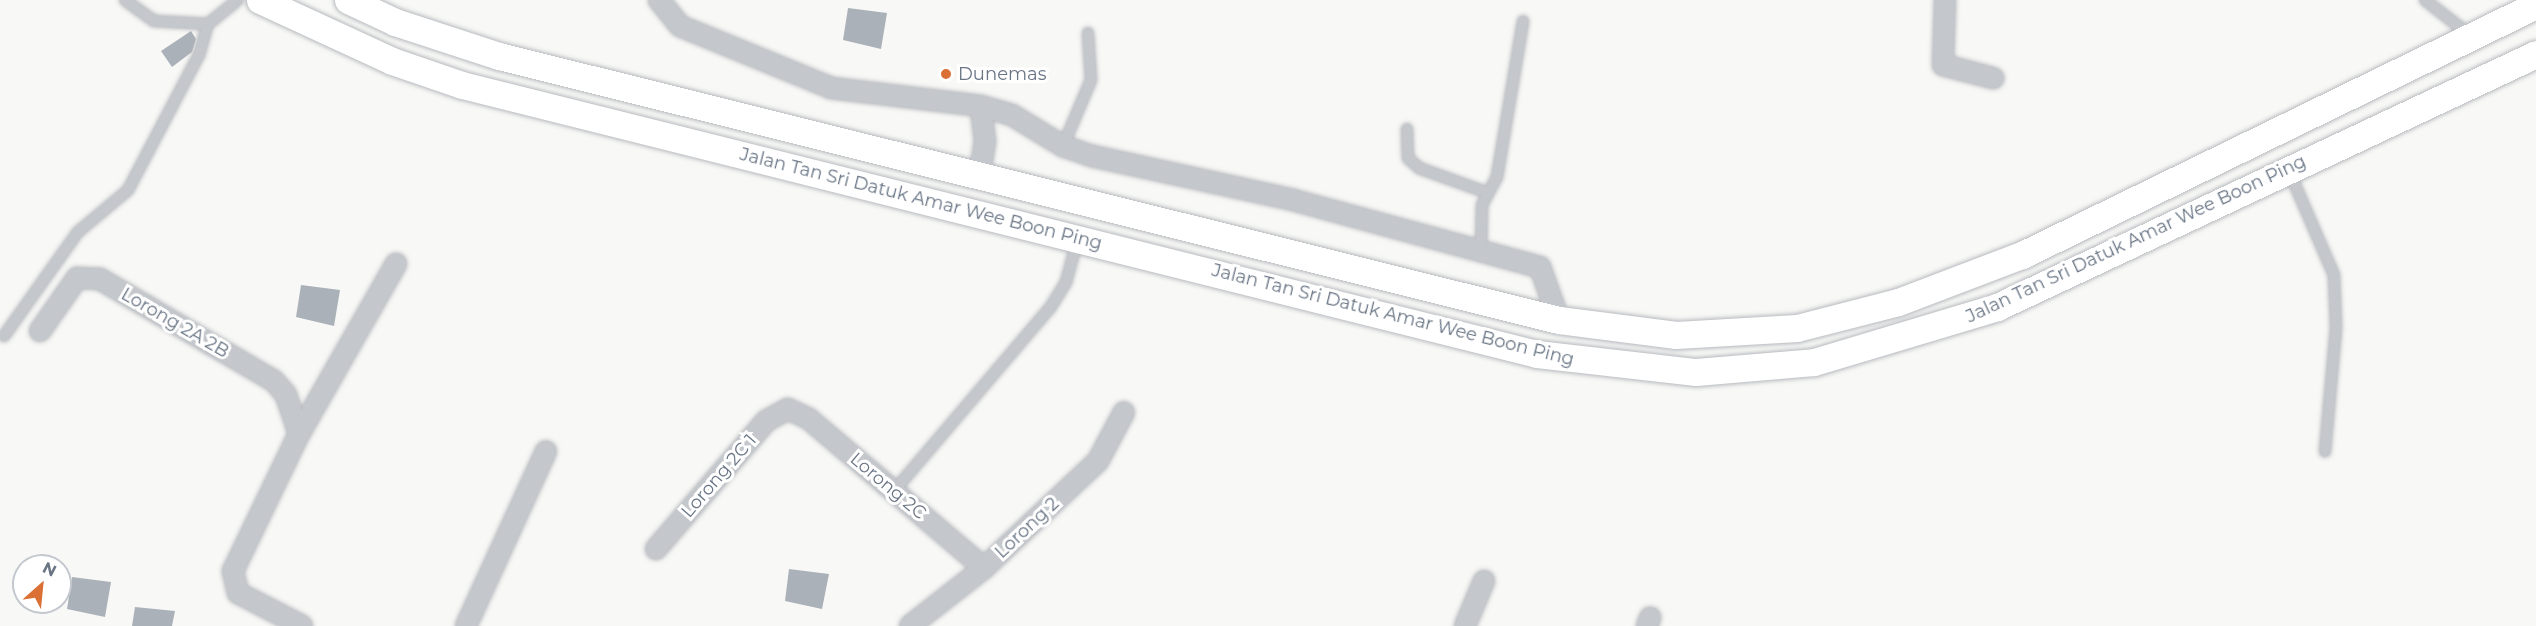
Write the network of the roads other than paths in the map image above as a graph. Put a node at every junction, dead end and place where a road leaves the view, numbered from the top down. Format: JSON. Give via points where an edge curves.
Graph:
{"nodes":[{"id":1,"x":125,"y":0,"type":"edge"},
{"id":2,"x":238,"y":0,"type":"edge"},
{"id":3,"x":260,"y":0,"type":"edge"},
{"id":4,"x":348,"y":0,"type":"edge"},
{"id":5,"x":659,"y":0,"type":"edge"},
{"id":6,"x":1945,"y":0,"type":"edge"},
{"id":7,"x":2426,"y":0,"type":"edge"},
{"id":8,"x":2536,"y":4,"type":"edge"},
{"id":9,"x":1523,"y":21,"type":"dead end"},
{"id":10,"x":208,"y":24,"type":"junction"},
{"id":11,"x":1088,"y":33,"type":"dead end"},
{"id":12,"x":2471,"y":36,"type":"junction"},
{"id":13,"x":2536,"y":54,"type":"edge"},
{"id":14,"x":1994,"y":78,"type":"dead end"},
{"id":15,"x":981,"y":106,"type":"junction"},
{"id":16,"x":1407,"y":129,"type":"dead end"},
{"id":17,"x":1063,"y":146,"type":"junction"},
{"id":18,"x":2288,"y":170,"type":"junction"},
{"id":19,"x":980,"y":173,"type":"junction"},
{"id":20,"x":1488,"y":193,"type":"junction"},
{"id":21,"x":1078,"y":238,"type":"junction"},
{"id":22,"x":1481,"y":250,"type":"junction"},
{"id":23,"x":396,"y":264,"type":"dead end"},
{"id":24,"x":1558,"y":320,"type":"junction"},
{"id":25,"x":40,"y":331,"type":"dead end"},
{"id":26,"x":4,"y":336,"type":"dead end"},
{"id":27,"x":789,"y":409,"type":"joint"},
{"id":28,"x":1124,"y":412,"type":"dead end"},
{"id":29,"x":300,"y":434,"type":"junction"},
{"id":30,"x":546,"y":451,"type":"dead end"},
{"id":31,"x":2325,"y":452,"type":"dead end"},
{"id":32,"x":894,"y":491,"type":"junction"},
{"id":33,"x":656,"y":549,"type":"dead end"},
{"id":34,"x":984,"y":568,"type":"junction"},
{"id":35,"x":1484,"y":581,"type":"dead end"},
{"id":36,"x":302,"y":626,"type":"edge"},
{"id":37,"x":466,"y":626,"type":"edge"},
{"id":38,"x":910,"y":626,"type":"edge"},
{"id":39,"x":1465,"y":626,"type":"edge"}],
"edges":[{"from":1,"to":10,"type":"lane","via":[[154,21]]},
{"from":2,"to":10,"type":"lane"},
{"from":3,"to":21,"type":"main road","name":"Jalan Tan Sri Datuk Amar Wee Boon Ping","via":[[392,61],[462,85]]},
{"from":4,"to":19,"type":"main road","name":"Jalan Tan Sri Datuk Amar Wee Boon Ping","via":[[395,22],[500,56]]},
{"from":5,"to":15,"type":"street","via":[[680,26],[831,88]]},
{"from":6,"to":14,"type":"street","via":[[1942,65]]},
{"from":7,"to":12,"type":"lane"},
{"from":8,"to":12,"type":"main road","name":"Jalan Tan Sri Datuk Amar Wee Boon Ping"},
{"from":9,"to":20,"type":"lane","via":[[1499,171]]},
{"from":10,"to":26,"type":"lane","via":[[199,55],[128,190],[78,232]]},
{"from":11,"to":17,"type":"lane","via":[[1091,80]]},
{"from":12,"to":24,"type":"main road","name":"Jalan Tan Sri Datuk Amar Wee Boon Ping","via":[[2022,255],[1898,302],[1797,328],[1676,335]]},
{"from":13,"to":18,"type":"main road","name":"Jalan Tan Sri Datuk Amar Wee Boon Ping"},
{"from":15,"to":17,"type":"street","via":[[1012,115]]},
{"from":15,"to":19,"type":"street","via":[[985,141]]},
{"from":16,"to":20,"type":"lane","via":[[1408,158],[1419,168]]},
{"from":17,"to":22,"type":"street"},
{"from":18,"to":21,"type":"main road","name":"Jalan Tan Sri Datuk Amar Wee Boon Ping","via":[[1997,306],[1878,346],[1758,369],[1629,368],[1537,354]]},
{"from":18,"to":31,"type":"lane","via":[[2334,275],[2336,328]]},
{"from":19,"to":24,"type":"main road","name":"Jalan Tan Sri Datuk Amar Wee Boon Ping"},
{"from":20,"to":22,"type":"lane","via":[[1480,218]]},
{"from":21,"to":32,"type":"lane","via":[[1066,282],[1050,308]]},
{"from":22,"to":24,"type":"street","via":[[1540,267]]},
{"from":23,"to":29,"type":"street"},
{"from":25,"to":29,"type":"street","name":"Lorong 2A 2B","via":[[77,278],[100,279],[274,381],[286,395]]},
{"from":27,"to":32,"type":"street","name":"Lorong 2C"},
{"from":27,"to":33,"type":"street","name":"Lorong 2C 1","via":[[766,421]]},
{"from":28,"to":34,"type":"street","name":"Lorong 2","via":[[1098,461]]},
{"from":29,"to":36,"type":"street","via":[[233,572],[233,584],[238,593]]},
{"from":30,"to":37,"type":"street"},
{"from":32,"to":34,"type":"street","name":"Lorong 2C"},
{"from":34,"to":38,"type":"street","name":"Lorong 2"},
{"from":35,"to":39,"type":"street"}]}
